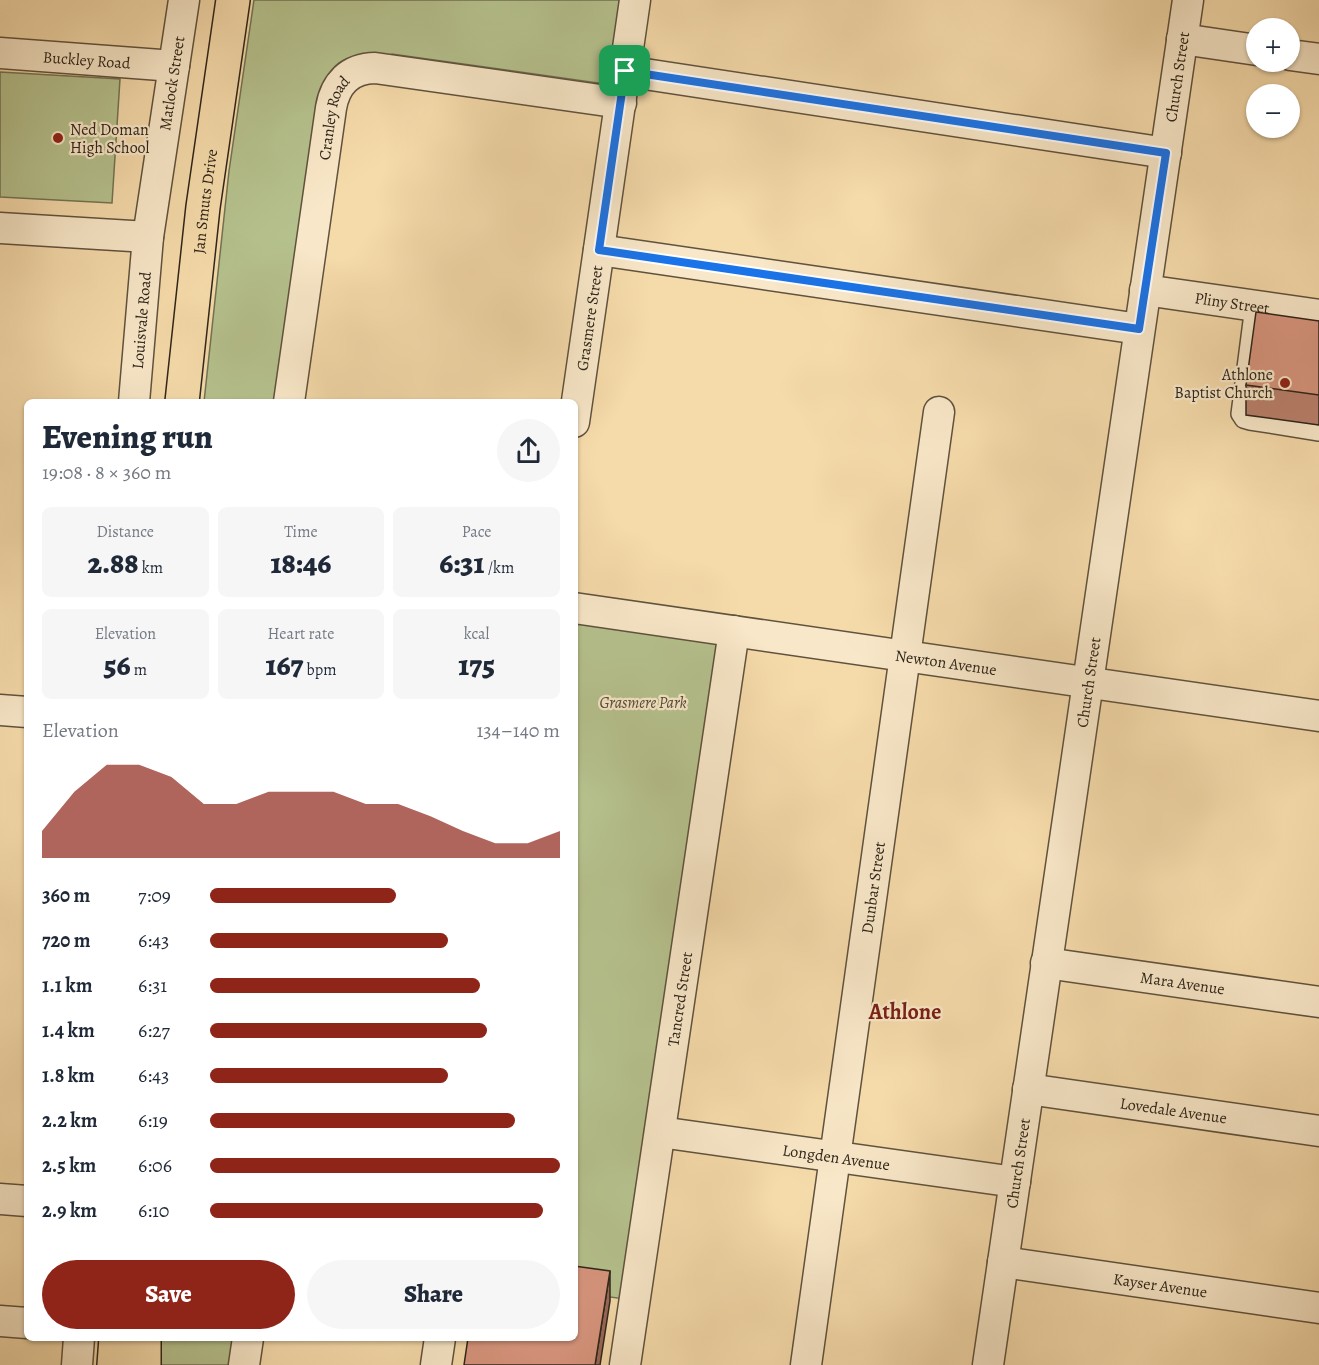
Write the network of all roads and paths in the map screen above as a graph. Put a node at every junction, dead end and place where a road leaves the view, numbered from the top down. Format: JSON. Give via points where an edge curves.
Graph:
{"nodes":[{"id":1,"x":184,"y":0,"type":"edge"},
{"id":2,"x":233,"y":0,"type":"edge"},
{"id":3,"x":635,"y":0,"type":"edge"},
{"id":4,"x":1188,"y":0,"type":"edge"},
{"id":5,"x":1182,"y":39,"type":"junction"},
{"id":6,"x":1246,"y":48,"type":"edge"},
{"id":7,"x":0,"y":53,"type":"edge"},
{"id":8,"x":1300,"y":56,"type":"edge"},
{"id":9,"x":1319,"y":59,"type":"edge"},
{"id":10,"x":174,"y":66,"type":"junction"},
{"id":11,"x":625,"y":71,"type":"junction"},
{"id":12,"x":621,"y":103,"type":"junction"},
{"id":13,"x":1166,"y":153,"type":"junction"},
{"id":14,"x":0,"y":228,"type":"edge"},
{"id":15,"x":148,"y":237,"type":"junction"},
{"id":16,"x":599,"y":250,"type":"junction"},
{"id":17,"x":1145,"y":290,"type":"junction"},
{"id":18,"x":1253,"y":306,"type":"junction"},
{"id":19,"x":1319,"y":315,"type":"edge"},
{"id":20,"x":1139,"y":329,"type":"junction"},
{"id":21,"x":134,"y":399,"type":"edge"},
{"id":22,"x":182,"y":399,"type":"edge"},
{"id":23,"x":289,"y":399,"type":"edge"},
{"id":24,"x":577,"y":399,"type":"edge"},
{"id":25,"x":939,"y":412,"type":"dead end"},
{"id":26,"x":1319,"y":433,"type":"edge"},
{"id":27,"x":578,"y":609,"type":"edge"},
{"id":28,"x":734,"y":631,"type":"junction"},
{"id":29,"x":907,"y":657,"type":"junction"},
{"id":30,"x":1087,"y":683,"type":"junction"},
{"id":31,"x":0,"y":710,"type":"edge"},
{"id":32,"x":24,"y":712,"type":"edge"},
{"id":33,"x":1319,"y":716,"type":"edge"},
{"id":34,"x":1046,"y":963,"type":"junction"},
{"id":35,"x":1319,"y":999,"type":"edge"},
{"id":36,"x":1028,"y":1089,"type":"junction"},
{"id":37,"x":1319,"y":1131,"type":"edge"},
{"id":38,"x":660,"y":1132,"type":"junction"},
{"id":39,"x":837,"y":1157,"type":"junction"},
{"id":40,"x":1015,"y":1182,"type":"junction"},
{"id":41,"x":0,"y":1199,"type":"edge"},
{"id":42,"x":24,"y":1201,"type":"edge"},
{"id":43,"x":1003,"y":1263,"type":"junction"},
{"id":44,"x":1319,"y":1308,"type":"edge"},
{"id":45,"x":0,"y":1321,"type":"edge"},
{"id":46,"x":24,"y":1323,"type":"edge"},
{"id":47,"x":79,"y":1341,"type":"edge"},
{"id":48,"x":116,"y":1341,"type":"edge"},
{"id":49,"x":144,"y":1341,"type":"edge"},
{"id":50,"x":248,"y":1341,"type":"edge"},
{"id":51,"x":440,"y":1341,"type":"edge"},
{"id":52,"x":77,"y":1365,"type":"edge"},
{"id":53,"x":114,"y":1365,"type":"edge"},
{"id":54,"x":144,"y":1365,"type":"edge"},
{"id":55,"x":244,"y":1365,"type":"edge"},
{"id":56,"x":436,"y":1365,"type":"edge"},
{"id":57,"x":625,"y":1365,"type":"edge"},
{"id":58,"x":806,"y":1365,"type":"edge"},
{"id":59,"x":988,"y":1365,"type":"edge"}],
"edges":[{"from":1,"to":10,"type":"street","name":"Matlock Street"},
{"from":2,"to":22,"type":"main road","name":"Jan Smuts Drive","via":[[203,207]]},
{"from":3,"to":11,"type":"street","name":"Grasmere Street"},
{"from":4,"to":5,"type":"street","name":"Church Street"},
{"from":5,"to":6,"type":"street"},
{"from":5,"to":13,"type":"street","name":"Church Street"},
{"from":7,"to":10,"type":"street","name":"Buckley Road"},
{"from":8,"to":9,"type":"street"},
{"from":10,"to":15,"type":"street","name":"Matlock Street"},
{"from":11,"to":12,"type":"street","name":"Grasmere Street"},
{"from":11,"to":13,"type":"street"},
{"from":12,"to":16,"type":"street","name":"Grasmere Street"},
{"from":12,"to":23,"type":"street","name":"Cranley Road","via":[[375,68],[360,70],[344,80],[331,108]]},
{"from":13,"to":17,"type":"street","name":"Church Street"},
{"from":14,"to":15,"type":"street"},
{"from":15,"to":21,"type":"street","name":"Louisvale Road"},
{"from":16,"to":20,"type":"street"},
{"from":16,"to":24,"type":"street","name":"Grasmere Street"},
{"from":17,"to":18,"type":"street","name":"Pliny Street"},
{"from":17,"to":20,"type":"street","name":"Church Street"},
{"from":18,"to":19,"type":"street","name":"Pliny Street"},
{"from":18,"to":26,"type":"lane","via":[[1239,414],[1250,422]]},
{"from":20,"to":30,"type":"street","name":"Church Street"},
{"from":25,"to":29,"type":"street","name":"Dunbar Street"},
{"from":27,"to":28,"type":"street","name":"Newton Avenue"},
{"from":28,"to":29,"type":"street","name":"Newton Avenue"},
{"from":28,"to":38,"type":"street","name":"Tancred Street"},
{"from":29,"to":30,"type":"street","name":"Newton Avenue"},
{"from":29,"to":39,"type":"street","name":"Dunbar Street"},
{"from":30,"to":33,"type":"street","name":"Newton Avenue"},
{"from":30,"to":34,"type":"street","name":"Church Street"},
{"from":31,"to":32,"type":"street"},
{"from":34,"to":35,"type":"street","name":"Mara Avenue"},
{"from":34,"to":36,"type":"street","name":"Church Street"},
{"from":36,"to":37,"type":"street","name":"Lovedale Avenue"},
{"from":36,"to":40,"type":"street","name":"Church Street"},
{"from":38,"to":39,"type":"street","name":"Longden Avenue"},
{"from":38,"to":57,"type":"street","name":"Tancred Street"},
{"from":39,"to":40,"type":"street","name":"Longden Avenue"},
{"from":39,"to":58,"type":"street","name":"Dunbar Street"},
{"from":40,"to":43,"type":"street","name":"Church Street"},
{"from":41,"to":42,"type":"street"},
{"from":43,"to":44,"type":"street","name":"Kayser Avenue"},
{"from":43,"to":59,"type":"street","name":"Church Street"},
{"from":45,"to":46,"type":"street"},
{"from":47,"to":52,"type":"street"},
{"from":48,"to":53,"type":"main road"},
{"from":49,"to":54,"type":"main road"},
{"from":50,"to":55,"type":"street"},
{"from":51,"to":56,"type":"street"}]}
